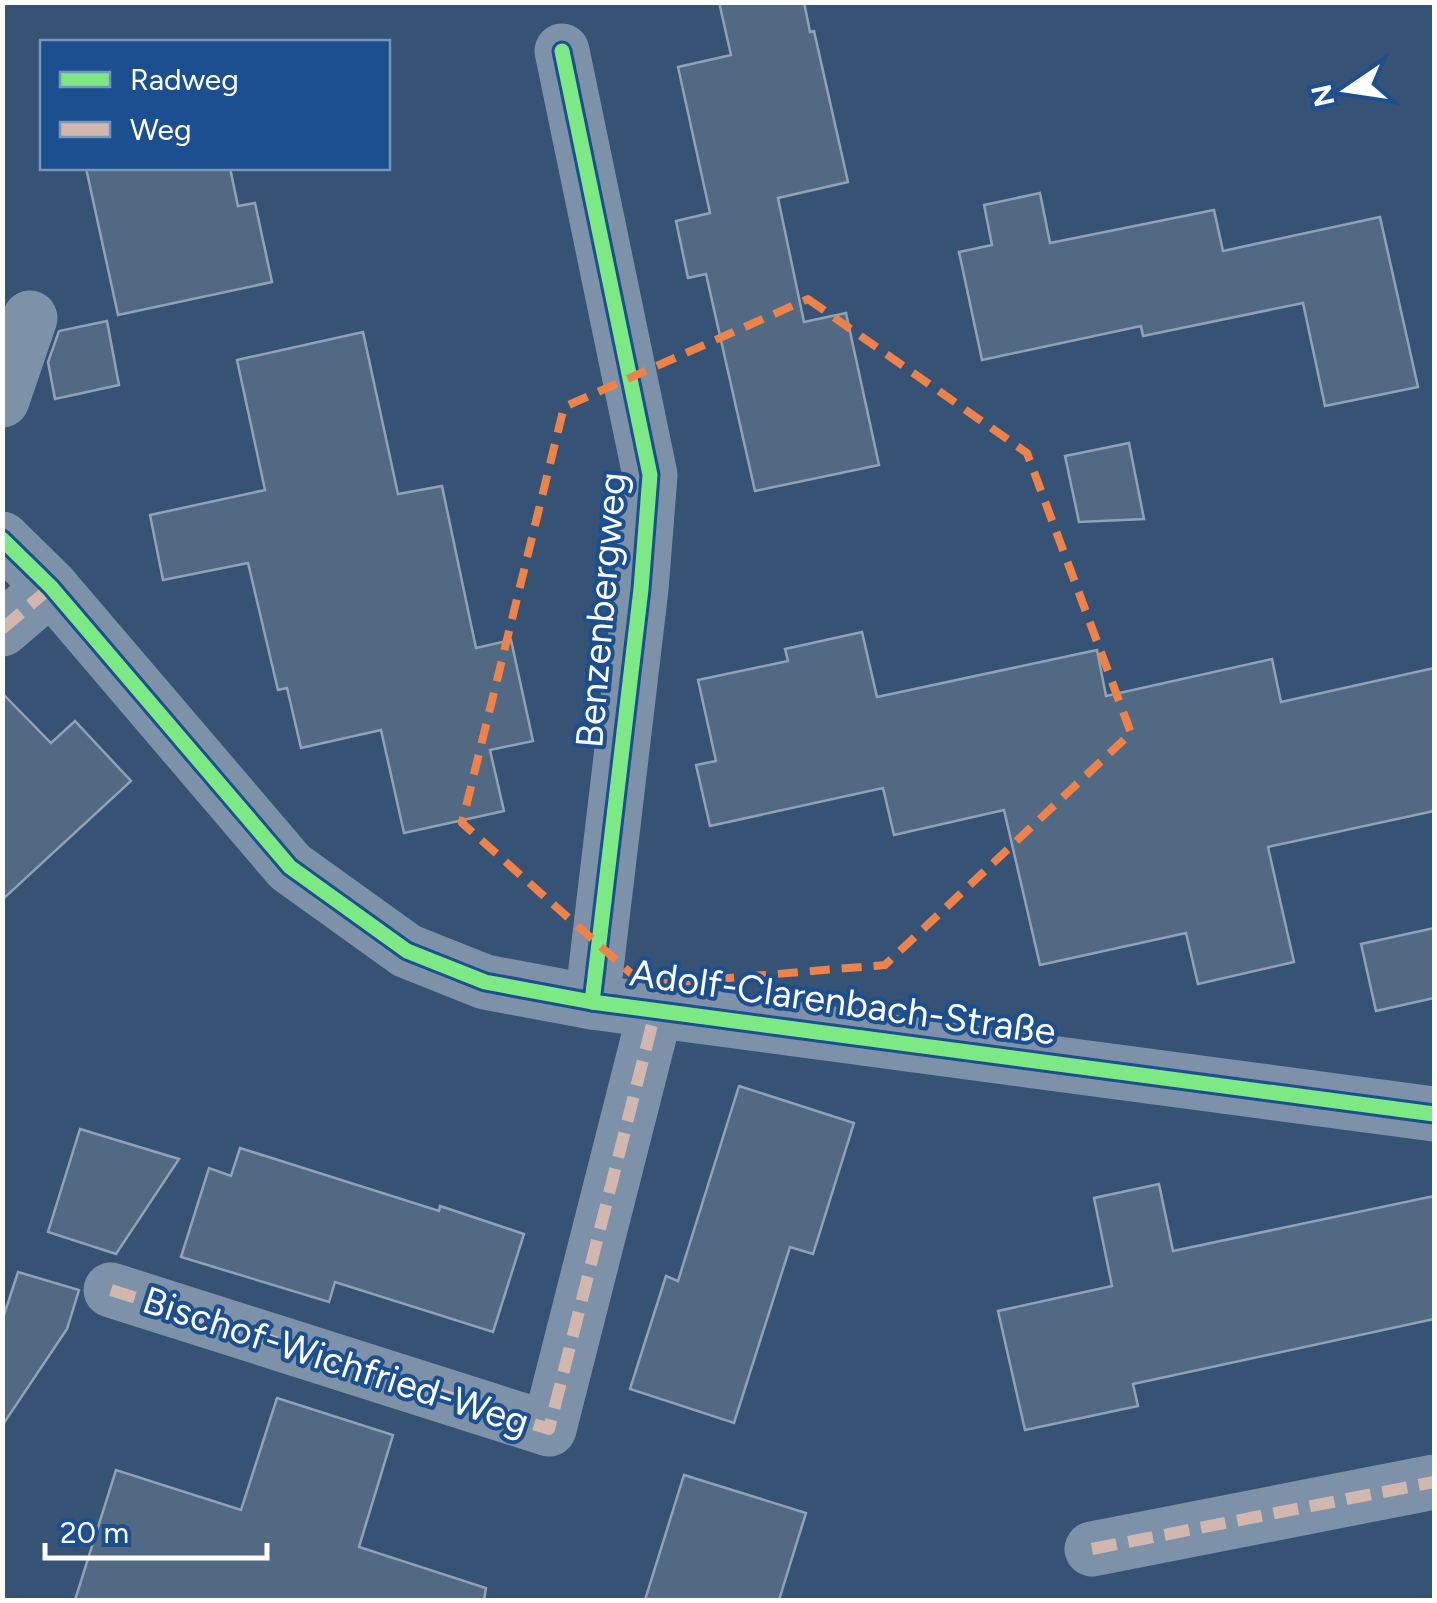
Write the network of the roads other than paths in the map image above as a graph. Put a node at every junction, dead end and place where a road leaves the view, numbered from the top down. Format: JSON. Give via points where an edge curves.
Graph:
{"nodes":[{"id":1,"x":562,"y":51,"type":"dead end"},
{"id":2,"x":30,"y":318,"type":"dead end"},
{"id":3,"x":2,"y":400,"type":"edge"},
{"id":4,"x":2,"y":540,"type":"edge"},
{"id":5,"x":50,"y":587,"type":"junction"},
{"id":6,"x":2,"y":629,"type":"edge"},
{"id":7,"x":592,"y":1002,"type":"junction"},
{"id":8,"x":656,"y":1010,"type":"junction"},
{"id":9,"x":1434,"y":1114,"type":"edge"},
{"id":10,"x":110,"y":1290,"type":"dead end"},
{"id":11,"x":1434,"y":1482,"type":"edge"},
{"id":12,"x":1092,"y":1548,"type":"dead end"}],
"edges":[{"from":1,"to":7,"type":"street","name":"Benzenbergweg","via":[[650,475]]},
{"from":2,"to":3,"type":"street"},
{"from":4,"to":5,"type":"street","name":"Adolf-Clarenbach-Straße"},
{"from":5,"to":6,"type":"street"},
{"from":5,"to":7,"type":"street","name":"Adolf-Clarenbach-Straße","via":[[290,867],[408,951],[486,982]]},
{"from":7,"to":8,"type":"street","name":"Adolf-Clarenbach-Straße"},
{"from":8,"to":9,"type":"street","name":"Adolf-Clarenbach-Straße"},
{"from":8,"to":10,"type":"street","name":"Bischof-Wichfried-Weg","via":[[549,1429]]},
{"from":11,"to":12,"type":"street"}]}
